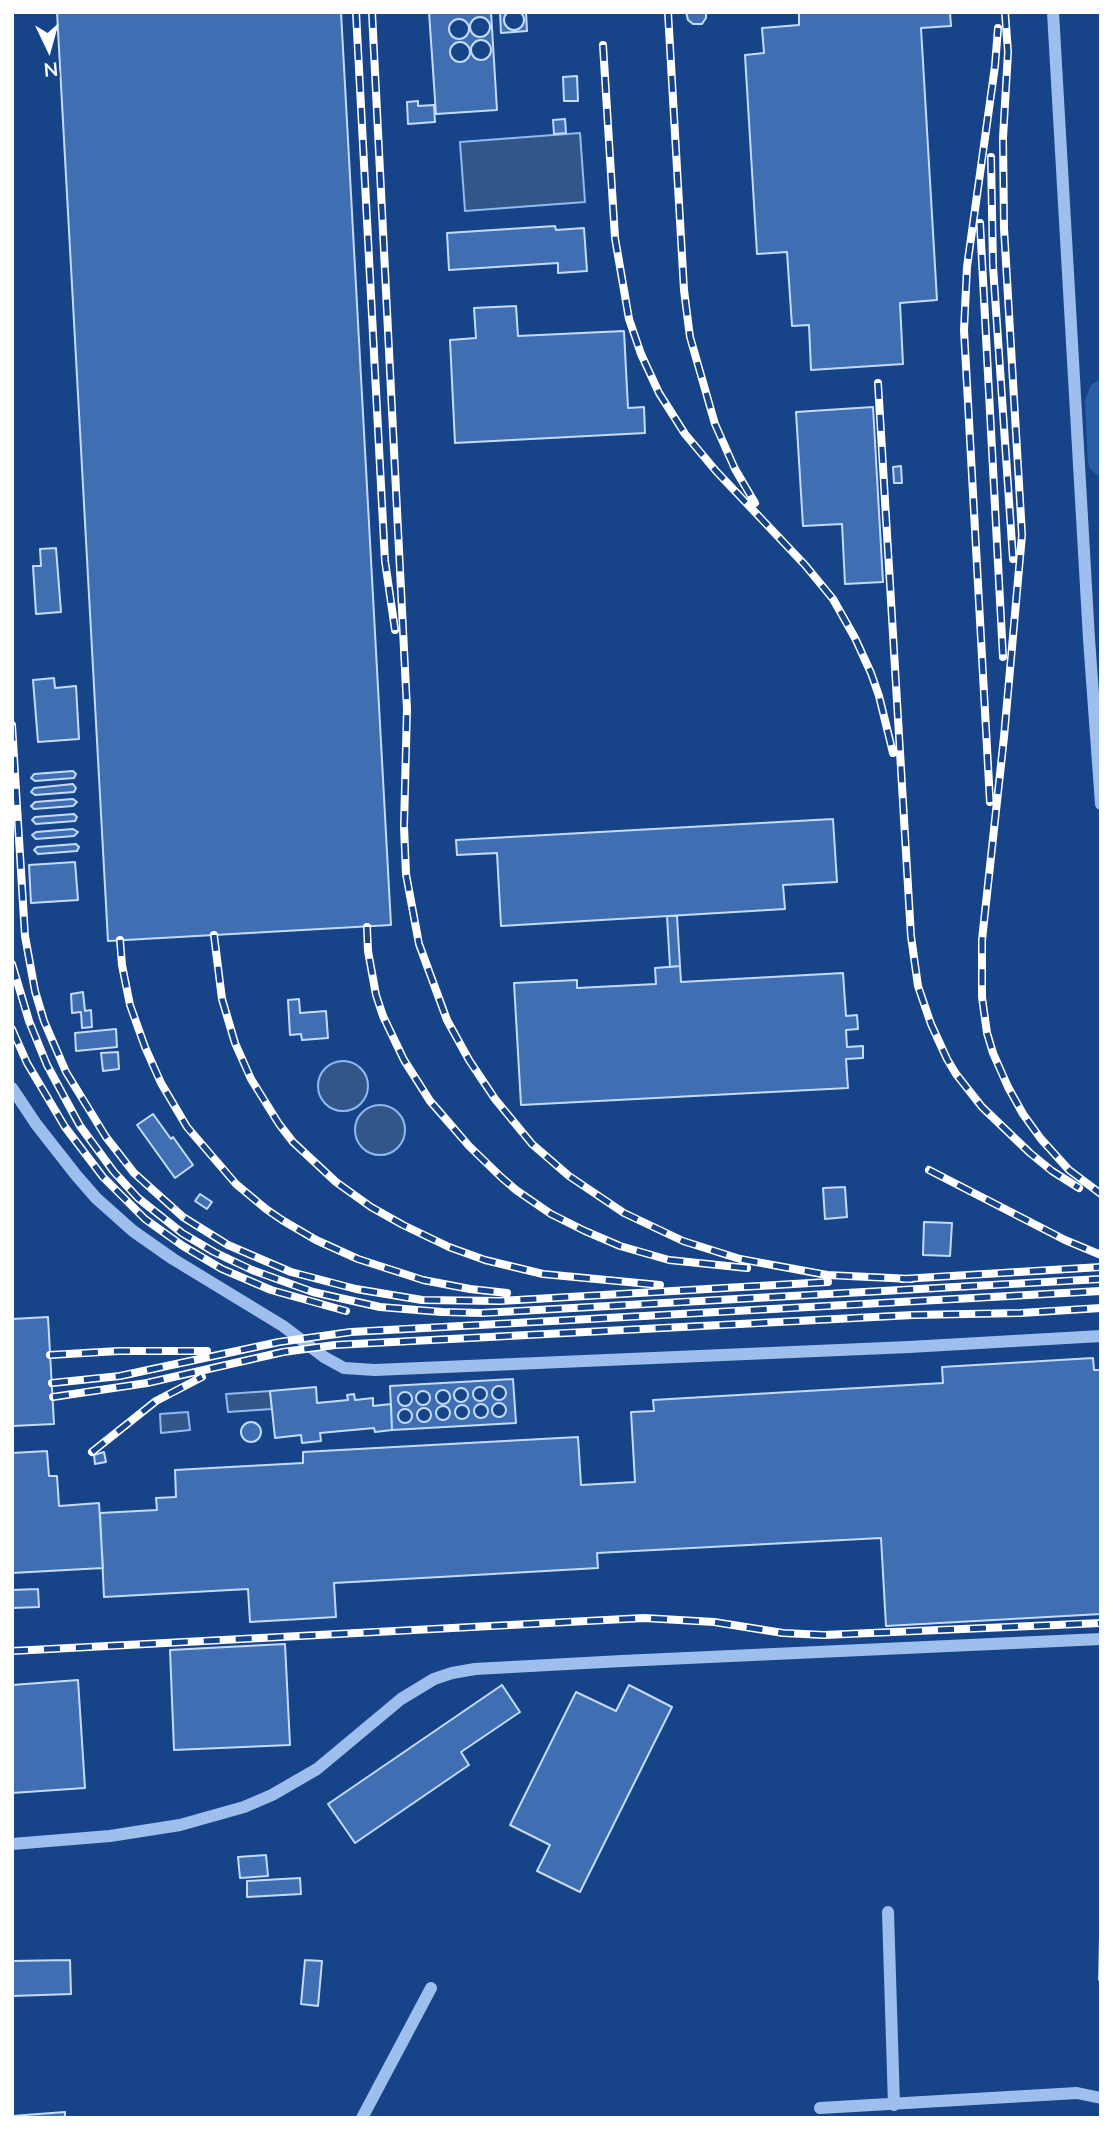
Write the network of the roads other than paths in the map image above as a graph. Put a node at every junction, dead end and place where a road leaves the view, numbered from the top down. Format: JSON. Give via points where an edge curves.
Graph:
{"nodes":[{"id":1,"x":1053,"y":12,"type":"edge"},
{"id":2,"x":1101,"y":804,"type":"edge"},
{"id":3,"x":12,"y":1088,"type":"edge"},
{"id":4,"x":1101,"y":1336,"type":"edge"},
{"id":5,"x":1101,"y":1639,"type":"edge"},
{"id":6,"x":12,"y":1844,"type":"edge"},
{"id":7,"x":888,"y":1912,"type":"dead end"},
{"id":8,"x":431,"y":1989,"type":"dead end"},
{"id":9,"x":1101,"y":2098,"type":"edge"},
{"id":10,"x":894,"y":2105,"type":"junction"},
{"id":11,"x":820,"y":2108,"type":"dead end"},
{"id":12,"x":362,"y":2118,"type":"edge"}],
"edges":[{"from":1,"to":2,"type":"lane"},
{"from":3,"to":4,"type":"lane","via":[[76,1175],[133,1231],[344,1368]]},
{"from":5,"to":6,"type":"lane","via":[[452,1673],[409,1693],[317,1769],[244,1807],[180,1825]]},
{"from":7,"to":10,"type":"lane"},
{"from":8,"to":12,"type":"lane"},
{"from":9,"to":10,"type":"lane","via":[[1077,2093]]},
{"from":10,"to":11,"type":"lane"}]}
